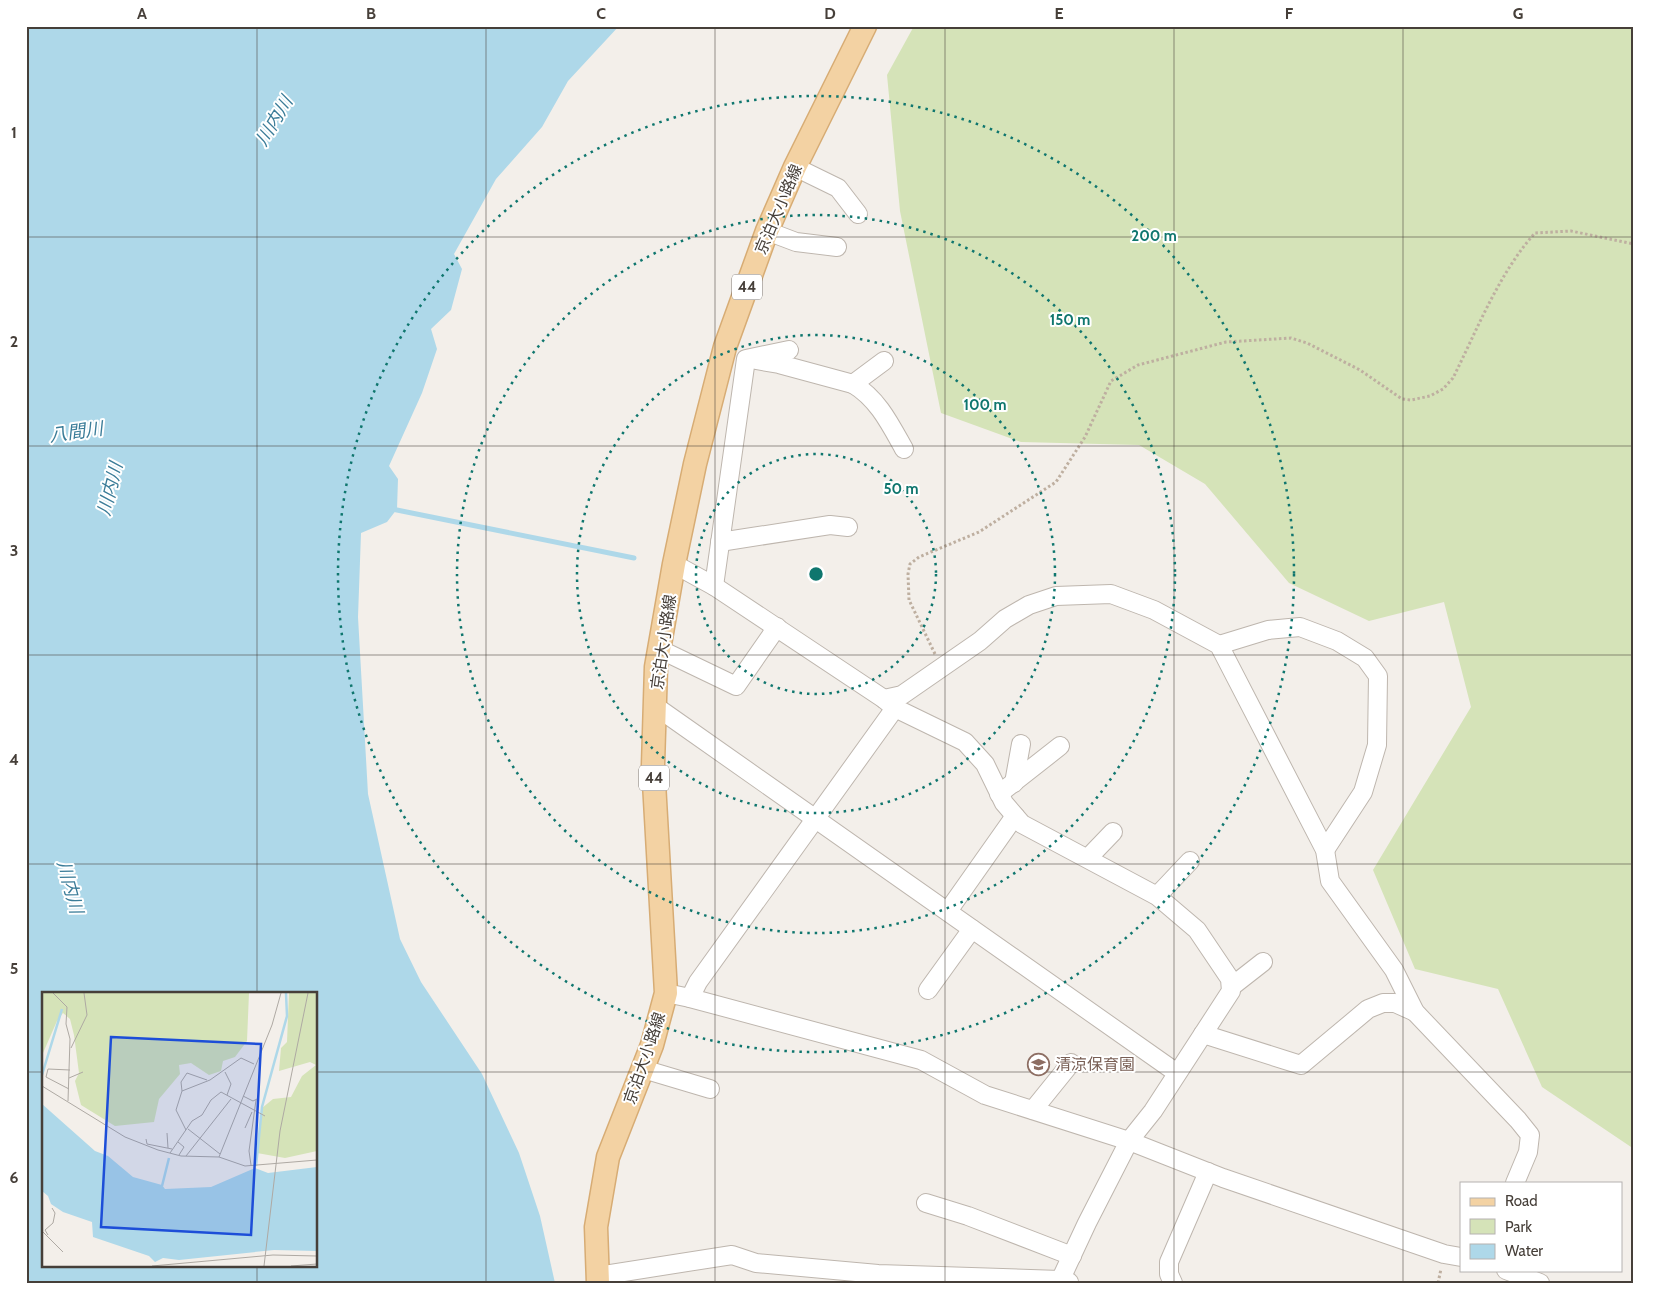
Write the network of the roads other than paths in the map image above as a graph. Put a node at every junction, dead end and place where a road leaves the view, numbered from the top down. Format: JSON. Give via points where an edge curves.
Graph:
{"nodes":[{"id":1,"x":865,"y":26,"type":"edge"},
{"id":2,"x":795,"y":167,"type":"junction"},
{"id":3,"x":858,"y":214,"type":"dead end"},
{"id":4,"x":767,"y":231,"type":"junction"},
{"id":5,"x":837,"y":247,"type":"dead end"},
{"id":6,"x":789,"y":350,"type":"dead end"},
{"id":7,"x":723,"y":355,"type":"junction"},
{"id":8,"x":746,"y":359,"type":"junction"},
{"id":9,"x":884,"y":361,"type":"dead end"},
{"id":10,"x":854,"y":384,"type":"junction"},
{"id":11,"x":904,"y":449,"type":"dead end"},
{"id":12,"x":848,"y":527,"type":"dead end"},
{"id":13,"x":720,"y":542,"type":"junction"},
{"id":14,"x":674,"y":564,"type":"junction"},
{"id":15,"x":714,"y":586,"type":"junction"},
{"id":16,"x":776,"y":628,"type":"junction"},
{"id":17,"x":1219,"y":645,"type":"junction"},
{"id":18,"x":659,"y":650,"type":"junction"},
{"id":19,"x":889,"y":703,"type":"junction"},
{"id":20,"x":655,"y":706,"type":"junction"},
{"id":21,"x":1021,"y":744,"type":"dead end"},
{"id":22,"x":1060,"y":746,"type":"dead end"},
{"id":23,"x":1014,"y":783,"type":"junction"},
{"id":24,"x":1000,"y":794,"type":"junction"},
{"id":25,"x":1015,"y":816,"type":"junction"},
{"id":26,"x":816,"y":819,"type":"junction"},
{"id":27,"x":1113,"y":832,"type":"dead end"},
{"id":28,"x":1325,"y":850,"type":"junction"},
{"id":29,"x":1088,"y":858,"type":"junction"},
{"id":30,"x":1190,"y":861,"type":"dead end"},
{"id":31,"x":1157,"y":896,"type":"junction"},
{"id":32,"x":948,"y":911,"type":"junction"},
{"id":33,"x":972,"y":929,"type":"junction"},
{"id":34,"x":1263,"y":962,"type":"dead end"},
{"id":35,"x":1230,"y":987,"type":"junction"},
{"id":36,"x":928,"y":990,"type":"dead end"},
{"id":37,"x":666,"y":993,"type":"junction"},
{"id":38,"x":690,"y":998,"type":"junction"},
{"id":39,"x":1415,"y":1012,"type":"junction"},
{"id":40,"x":1203,"y":1034,"type":"junction"},
{"id":41,"x":1071,"y":1063,"type":"dead end"},
{"id":42,"x":643,"y":1069,"type":"junction"},
{"id":43,"x":1177,"y":1073,"type":"junction"},
{"id":44,"x":710,"y":1089,"type":"dead end"},
{"id":45,"x":1033,"y":1110,"type":"junction"},
{"id":46,"x":1129,"y":1141,"type":"junction"},
{"id":47,"x":1208,"y":1172,"type":"junction"},
{"id":48,"x":1516,"y":1182,"type":"edge"},
{"id":49,"x":926,"y":1203,"type":"dead end"},
{"id":50,"x":1072,"y":1256,"type":"junction"},
{"id":51,"x":1460,"y":1257,"type":"edge"},
{"id":52,"x":1511,"y":1272,"type":"edge"},
{"id":53,"x":598,"y":1280,"type":"edge"},
{"id":54,"x":1064,"y":1282,"type":"edge"},
{"id":55,"x":1173,"y":1283,"type":"edge"},
{"id":56,"x":1540,"y":1283,"type":"edge"}],
"edges":[{"from":1,"to":2,"type":"main road","name":"京泊大小路線","number":"44"},
{"from":2,"to":3,"type":"street","via":[[838,188]]},
{"from":2,"to":4,"type":"main road","name":"京泊大小路線","number":"44"},
{"from":4,"to":5,"type":"street","via":[[796,242]]},
{"from":4,"to":7,"type":"main road","name":"京泊大小路線","number":"44"},
{"from":6,"to":8,"type":"street"},
{"from":7,"to":8,"type":"street"},
{"from":7,"to":14,"type":"main road","name":"京泊大小路線","number":"44"},
{"from":8,"to":10,"type":"street","via":[[779,364]]},
{"from":8,"to":13,"type":"street"},
{"from":9,"to":10,"type":"street"},
{"from":10,"to":11,"type":"street","via":[[865,391],[883,412]]},
{"from":12,"to":13,"type":"street","via":[[830,525]]},
{"from":13,"to":15,"type":"street"},
{"from":14,"to":15,"type":"street"},
{"from":14,"to":18,"type":"main road","name":"京泊大小路線","number":"44"},
{"from":15,"to":16,"type":"street"},
{"from":16,"to":18,"type":"street","via":[[736,686]]},
{"from":16,"to":19,"type":"street"},
{"from":17,"to":19,"type":"street","via":[[1154,610],[1111,594],[1056,596],[1029,605],[1005,619],[980,641]]},
{"from":17,"to":28,"type":"street"},
{"from":17,"to":28,"type":"street","via":[[1268,630],[1300,627],[1338,641],[1366,658],[1378,676],[1378,745],[1363,792]]},
{"from":18,"to":20,"type":"main road","name":"京泊大小路線","number":"44"},
{"from":19,"to":24,"type":"street","via":[[965,742],[985,764]]},
{"from":19,"to":26,"type":"street"},
{"from":20,"to":26,"type":"street"},
{"from":20,"to":37,"type":"main road","name":"京泊大小路線","number":"44","via":[[653,765]]},
{"from":21,"to":23,"type":"street"},
{"from":22,"to":23,"type":"street"},
{"from":23,"to":24,"type":"street"},
{"from":24,"to":25,"type":"street"},
{"from":25,"to":29,"type":"street","via":[[1022,824]]},
{"from":25,"to":32,"type":"street"},
{"from":26,"to":32,"type":"street"},
{"from":26,"to":38,"type":"street","via":[[698,982]]},
{"from":27,"to":29,"type":"street"},
{"from":28,"to":39,"type":"street","via":[[1330,881],[1394,970]]},
{"from":29,"to":31,"type":"street"},
{"from":30,"to":31,"type":"street"},
{"from":31,"to":35,"type":"street","via":[[1197,930],[1230,979]]},
{"from":32,"to":33,"type":"street"},
{"from":33,"to":36,"type":"street"},
{"from":33,"to":43,"type":"street"},
{"from":34,"to":35,"type":"street"},
{"from":35,"to":40,"type":"street","via":[[1231,991]]},
{"from":37,"to":38,"type":"street"},
{"from":37,"to":42,"type":"main road","name":"京泊大小路線","number":"44"},
{"from":38,"to":45,"type":"street","via":[[921,1060],[985,1095]]},
{"from":39,"to":40,"type":"street","via":[[1395,1003],[1383,1003],[1368,1009],[1301,1065]]},
{"from":39,"to":48,"type":"street","via":[[1530,1136],[1528,1152]]},
{"from":40,"to":43,"type":"street"},
{"from":41,"to":45,"type":"street"},
{"from":42,"to":44,"type":"street"},
{"from":42,"to":53,"type":"main road","name":"京泊大小路線","number":"44","via":[[608,1157],[596,1227]]},
{"from":43,"to":46,"type":"street"},
{"from":45,"to":46,"type":"street"},
{"from":46,"to":47,"type":"street"},
{"from":46,"to":50,"type":"street"},
{"from":47,"to":51,"type":"street"},
{"from":47,"to":55,"type":"street","via":[[1169,1262]]},
{"from":49,"to":50,"type":"street"},
{"from":50,"to":54,"type":"street"},
{"from":52,"to":56,"type":"street"},
{"from":53,"to":54,"type":"street","via":[[732,1255],[756,1263],[878,1274]]}]}
